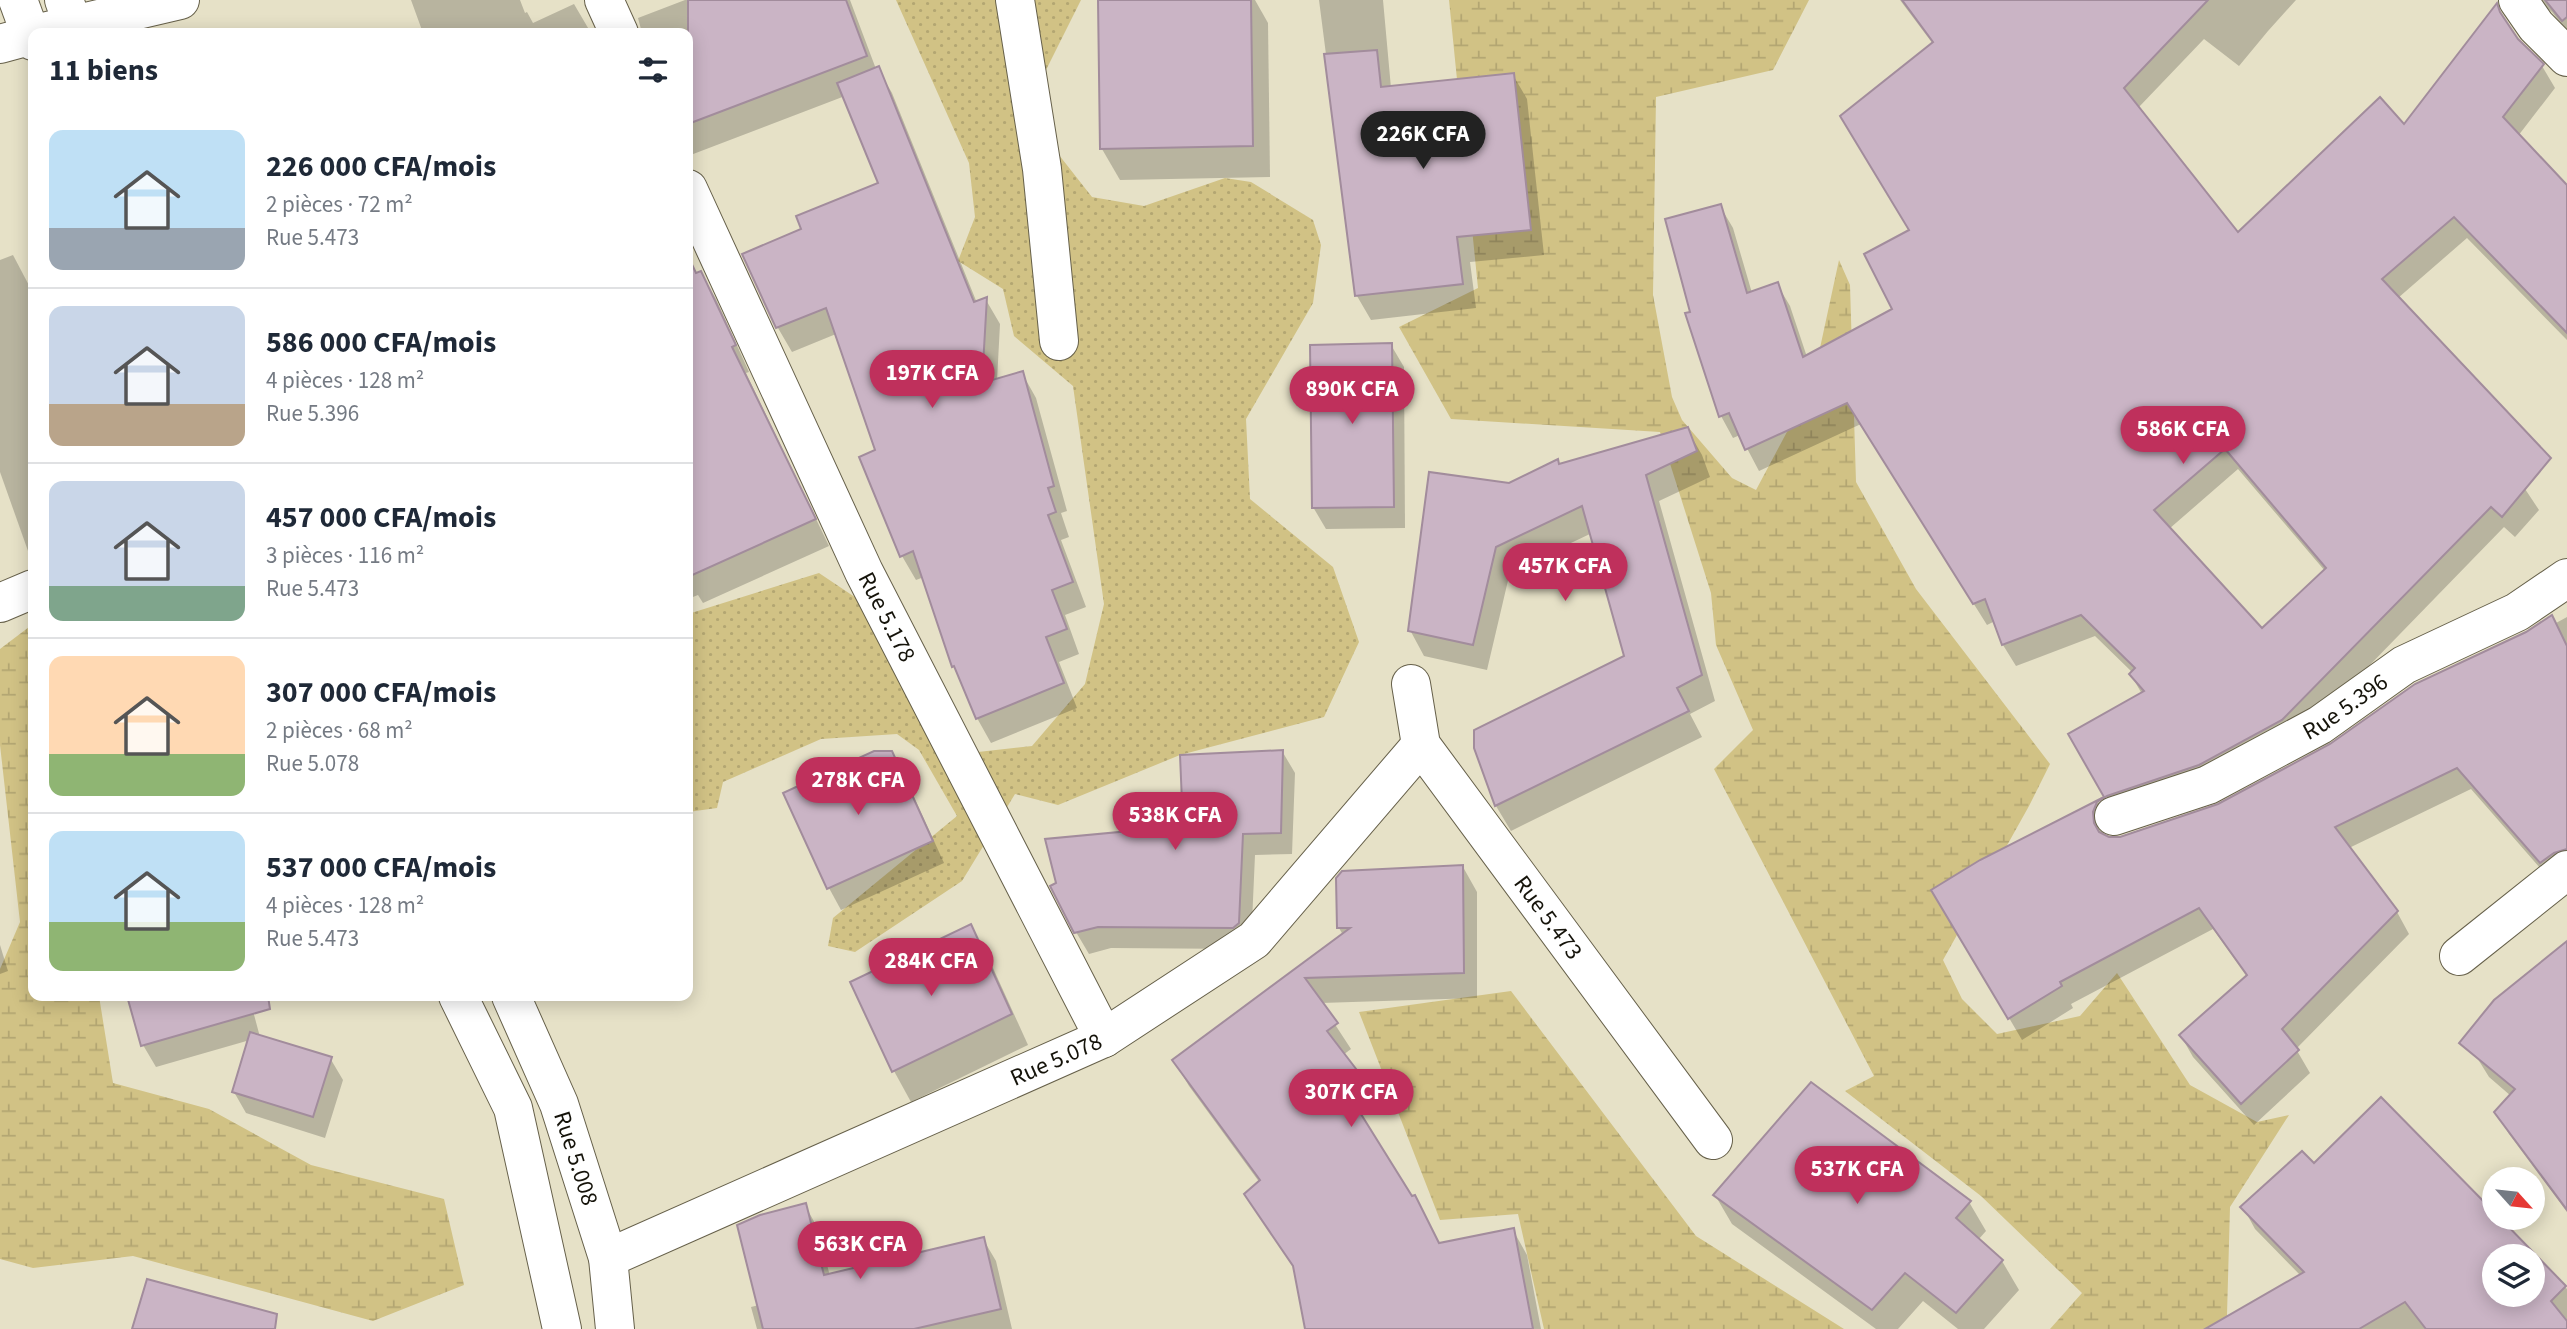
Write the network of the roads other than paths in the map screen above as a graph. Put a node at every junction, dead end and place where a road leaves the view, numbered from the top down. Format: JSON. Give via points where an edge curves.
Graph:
{"nodes":[{"id":1,"x":18,"y":0,"type":"edge"},
{"id":2,"x":180,"y":0,"type":"edge"},
{"id":3,"x":604,"y":0,"type":"edge"},
{"id":4,"x":1015,"y":0,"type":"edge"},
{"id":5,"x":2518,"y":0,"type":"edge"},
{"id":6,"x":41,"y":28,"type":"edge"},
{"id":7,"x":57,"y":28,"type":"edge"},
{"id":8,"x":617,"y":28,"type":"edge"},
{"id":9,"x":2567,"y":57,"type":"edge"},
{"id":10,"x":693,"y":200,"type":"edge"},
{"id":11,"x":1059,"y":341,"type":"dead end"},
{"id":12,"x":2567,"y":578,"type":"edge"},
{"id":13,"x":28,"y":591,"type":"edge"},
{"id":14,"x":0,"y":603,"type":"edge"},
{"id":15,"x":1411,"y":684,"type":"dead end"},
{"id":16,"x":1421,"y":745,"type":"junction"},
{"id":17,"x":2114,"y":816,"type":"dead end"},
{"id":18,"x":2567,"y":870,"type":"edge"},
{"id":19,"x":2459,"y":956,"type":"dead end"},
{"id":20,"x":460,"y":1001,"type":"edge"},
{"id":21,"x":513,"y":1001,"type":"edge"},
{"id":22,"x":1104,"y":1038,"type":"junction"},
{"id":23,"x":1713,"y":1140,"type":"dead end"},
{"id":24,"x":608,"y":1258,"type":"junction"},
{"id":25,"x":562,"y":1329,"type":"edge"},
{"id":26,"x":615,"y":1329,"type":"edge"}],
"edges":[{"from":1,"to":6,"type":"street"},
{"from":2,"to":7,"type":"street"},
{"from":3,"to":8,"type":"street"},
{"from":4,"to":11,"type":"street","via":[[1042,169]]},
{"from":5,"to":9,"type":"street"},
{"from":10,"to":22,"type":"street","name":"Rue 5.178","via":[[864,572]]},
{"from":12,"to":17,"type":"street","name":"Rue 5.396","via":[[2517,612],[2404,665],[2320,725],[2219,779]]},
{"from":13,"to":14,"type":"street"},
{"from":15,"to":16,"type":"street","name":"Rue 5.473"},
{"from":16,"to":22,"type":"street","name":"Rue 5.078","via":[[1254,940]]},
{"from":16,"to":23,"type":"street","name":"Rue 5.473"},
{"from":18,"to":19,"type":"street"},
{"from":20,"to":25,"type":"street","name":"Rue 5.008","via":[[513,1108]]},
{"from":21,"to":24,"type":"street","name":"Rue 5.008","via":[[559,1104]]},
{"from":22,"to":24,"type":"street","name":"Rue 5.078"},
{"from":24,"to":26,"type":"street","name":"Rue 5.008"}]}
